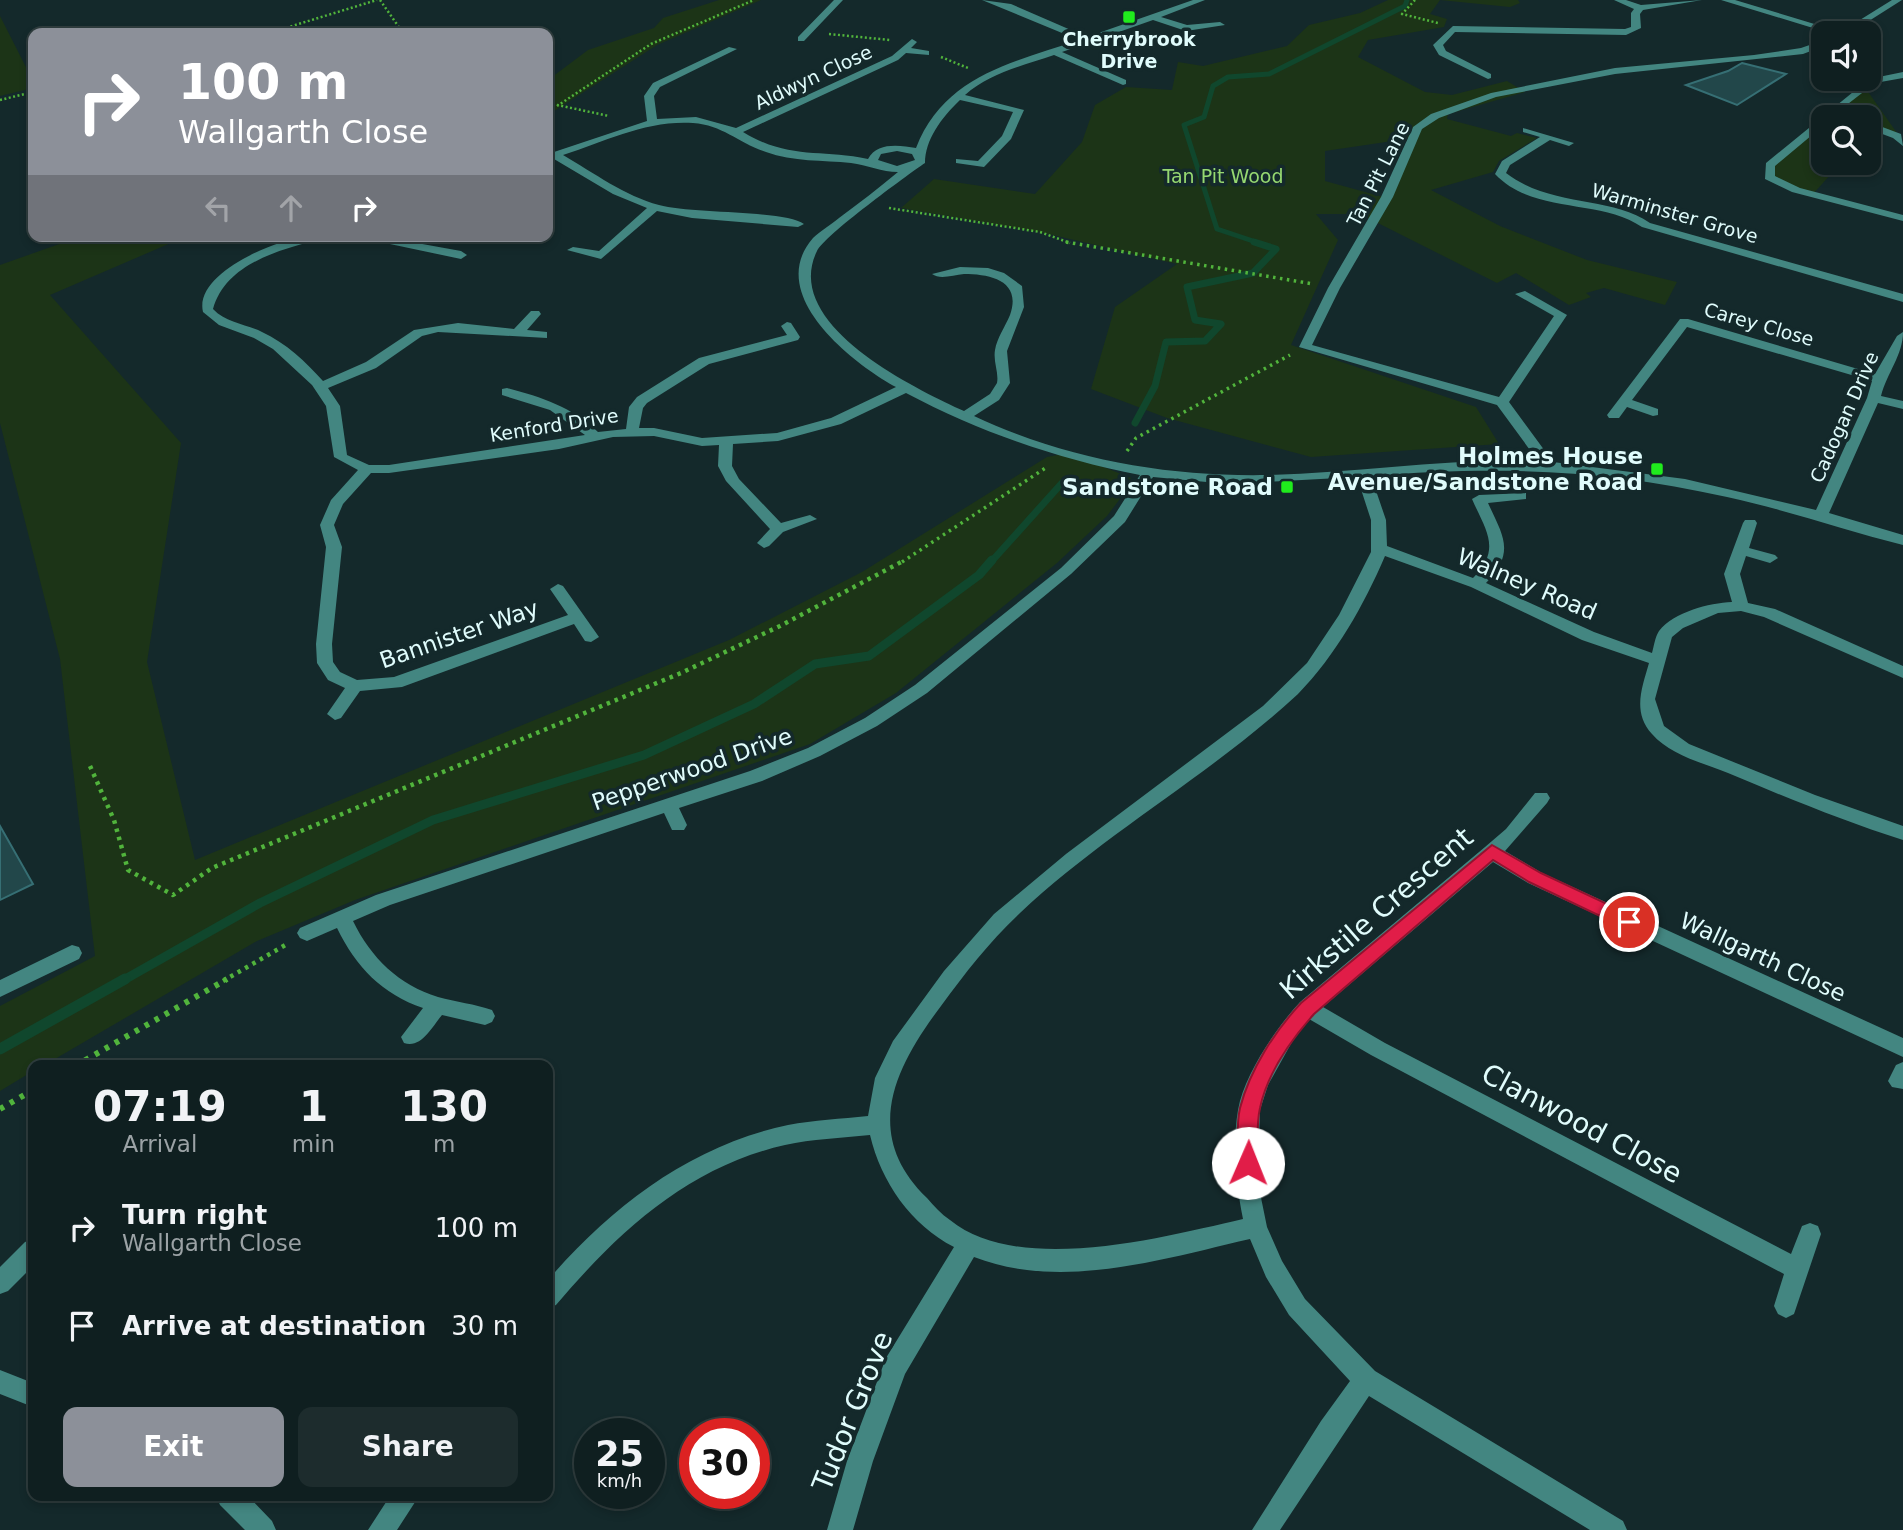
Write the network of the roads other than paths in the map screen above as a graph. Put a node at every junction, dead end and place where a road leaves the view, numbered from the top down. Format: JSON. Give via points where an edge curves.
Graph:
{"nodes":[{"id":1,"x":839,"y":0,"type":"edge"},
{"id":2,"x":986,"y":0,"type":"edge"},
{"id":3,"x":1201,"y":0,"type":"edge"},
{"id":4,"x":1618,"y":0,"type":"edge"},
{"id":5,"x":1698,"y":0,"type":"edge"},
{"id":6,"x":1725,"y":0,"type":"edge"},
{"id":7,"x":1898,"y":0,"type":"edge"},
{"id":8,"x":1640,"y":8,"type":"junction"},
{"id":9,"x":1153,"y":17,"type":"junction"},
{"id":10,"x":1864,"y":21,"type":"edge"},
{"id":11,"x":1442,"y":24,"type":"road end"},
{"id":12,"x":1220,"y":25,"type":"dead end"},
{"id":13,"x":1453,"y":29,"type":"junction"},
{"id":14,"x":1811,"y":31,"type":"edge"},
{"id":15,"x":828,"y":34,"type":"road end"},
{"id":16,"x":1085,"y":39,"type":"junction"},
{"id":17,"x":1811,"y":42,"type":"edge"},
{"id":18,"x":732,"y":50,"type":"dead end"},
{"id":19,"x":1051,"y":50,"type":"junction"},
{"id":20,"x":926,"y":53,"type":"road end"},
{"id":21,"x":708,"y":60,"type":"junction"},
{"id":22,"x":725,"y":65,"type":"dead end"},
{"id":23,"x":1124,"y":69,"type":"dead end"},
{"id":24,"x":1107,"y":75,"type":"junction"},
{"id":25,"x":1903,"y":75,"type":"edge"},
{"id":26,"x":1488,"y":76,"type":"dead end"},
{"id":27,"x":1123,"y":82,"type":"dead end"},
{"id":28,"x":956,"y":96,"type":"junction"},
{"id":29,"x":1030,"y":101,"type":"dead end"},
{"id":30,"x":1840,"y":105,"type":"edge"},
{"id":31,"x":1019,"y":110,"type":"junction"},
{"id":32,"x":647,"y":122,"type":"junction"},
{"id":33,"x":1811,"y":129,"type":"edge"},
{"id":34,"x":1527,"y":130,"type":"dead end"},
{"id":35,"x":1881,"y":130,"type":"edge"},
{"id":36,"x":733,"y":133,"type":"junction"},
{"id":37,"x":925,"y":136,"type":"junction"},
{"id":38,"x":1548,"y":137,"type":"junction"},
{"id":39,"x":1903,"y":143,"type":"edge"},
{"id":40,"x":1569,"y":144,"type":"dead end"},
{"id":41,"x":886,"y":149,"type":"junction"},
{"id":42,"x":919,"y":154,"type":"junction"},
{"id":43,"x":553,"y":155,"type":"edge"},
{"id":44,"x":553,"y":157,"type":"edge"},
{"id":45,"x":838,"y":159,"type":"junction"},
{"id":46,"x":960,"y":161,"type":"dead end"},
{"id":47,"x":878,"y":166,"type":"junction"},
{"id":48,"x":912,"y":167,"type":"junction"},
{"id":49,"x":891,"y":184,"type":"junction"},
{"id":50,"x":655,"y":207,"type":"junction"},
{"id":51,"x":809,"y":215,"type":"dead end"},
{"id":52,"x":1903,"y":218,"type":"edge"},
{"id":53,"x":798,"y":225,"type":"junction"},
{"id":54,"x":787,"y":234,"type":"dead end"},
{"id":55,"x":295,"y":242,"type":"edge"},
{"id":56,"x":390,"y":242,"type":"edge"},
{"id":57,"x":456,"y":242,"type":"edge"},
{"id":58,"x":573,"y":250,"type":"dead end"},
{"id":59,"x":444,"y":252,"type":"junction"},
{"id":60,"x":461,"y":255,"type":"dead end"},
{"id":61,"x":601,"y":255,"type":"junction"},
{"id":62,"x":590,"y":266,"type":"dead end"},
{"id":63,"x":938,"y":274,"type":"dead end"},
{"id":64,"x":1521,"y":294,"type":"dead end"},
{"id":65,"x":1903,"y":298,"type":"edge"},
{"id":66,"x":535,"y":314,"type":"dead end"},
{"id":67,"x":518,"y":332,"type":"junction"},
{"id":68,"x":543,"y":335,"type":"dead end"},
{"id":69,"x":1903,"y":336,"type":"edge"},
{"id":70,"x":795,"y":337,"type":"dead end"},
{"id":71,"x":1880,"y":379,"type":"junction"},
{"id":72,"x":319,"y":387,"type":"junction"},
{"id":73,"x":905,"y":387,"type":"junction"},
{"id":74,"x":507,"y":392,"type":"dead end"},
{"id":75,"x":1874,"y":398,"type":"junction"},
{"id":76,"x":1502,"y":402,"type":"junction"},
{"id":77,"x":1624,"y":402,"type":"junction"},
{"id":78,"x":1903,"y":405,"type":"edge"},
{"id":79,"x":1653,"y":412,"type":"dead end"},
{"id":80,"x":1614,"y":415,"type":"dead end"},
{"id":81,"x":963,"y":417,"type":"junction"},
{"id":82,"x":632,"y":432,"type":"junction"},
{"id":83,"x":595,"y":437,"type":"junction"},
{"id":84,"x":726,"y":442,"type":"junction"},
{"id":85,"x":1549,"y":466,"type":"junction"},
{"id":86,"x":367,"y":469,"type":"junction"},
{"id":87,"x":1149,"y":471,"type":"junction"},
{"id":88,"x":1363,"y":473,"type":"junction"},
{"id":89,"x":1521,"y":496,"type":"dead end"},
{"id":90,"x":1821,"y":514,"type":"junction"},
{"id":91,"x":810,"y":519,"type":"dead end"},
{"id":92,"x":1750,"y":523,"type":"dead end"},
{"id":93,"x":778,"y":529,"type":"junction"},
{"id":94,"x":1903,"y":540,"type":"edge"},
{"id":95,"x":764,"y":543,"type":"dead end"},
{"id":96,"x":1380,"y":549,"type":"junction"},
{"id":97,"x":1740,"y":550,"type":"junction"},
{"id":98,"x":1770,"y":558,"type":"dead end"},
{"id":99,"x":1476,"y":584,"type":"junction"},
{"id":100,"x":558,"y":589,"type":"dead end"},
{"id":101,"x":1741,"y":606,"type":"junction"},
{"id":102,"x":577,"y":617,"type":"junction"},
{"id":103,"x":591,"y":637,"type":"dead end"},
{"id":104,"x":1656,"y":660,"type":"junction"},
{"id":105,"x":1903,"y":672,"type":"edge"},
{"id":106,"x":355,"y":686,"type":"junction"},
{"id":107,"x":335,"y":714,"type":"dead end"},
{"id":108,"x":1541,"y":798,"type":"dead end"},
{"id":109,"x":669,"y":805,"type":"junction"},
{"id":110,"x":678,"y":825,"type":"dead end"},
{"id":111,"x":1903,"y":834,"type":"edge"},
{"id":112,"x":1492,"y":852,"type":"junction"},
{"id":113,"x":342,"y":919,"type":"junction"},
{"id":114,"x":307,"y":933,"type":"road end"},
{"id":115,"x":72,"y":953,"type":"dead end"},
{"id":116,"x":0,"y":989,"type":"edge"},
{"id":117,"x":436,"y":1007,"type":"junction"},
{"id":118,"x":1307,"y":1008,"type":"junction"},
{"id":119,"x":485,"y":1016,"type":"dead end"},
{"id":120,"x":411,"y":1037,"type":"dead end"},
{"id":121,"x":1903,"y":1048,"type":"edge"},
{"id":122,"x":879,"y":1124,"type":"junction"},
{"id":123,"x":1256,"y":1227,"type":"junction"},
{"id":124,"x":1810,"y":1234,"type":"dead end"},
{"id":125,"x":969,"y":1244,"type":"junction"},
{"id":126,"x":28,"y":1255,"type":"edge"},
{"id":127,"x":1797,"y":1269,"type":"junction"},
{"id":128,"x":0,"y":1283,"type":"edge"},
{"id":129,"x":553,"y":1291,"type":"edge"},
{"id":130,"x":1786,"y":1306,"type":"dead end"},
{"id":131,"x":1366,"y":1380,"type":"junction"},
{"id":132,"x":0,"y":1382,"type":"edge"},
{"id":133,"x":28,"y":1393,"type":"edge"},
{"id":134,"x":234,"y":1501,"type":"edge"},
{"id":135,"x":403,"y":1501,"type":"edge"},
{"id":136,"x":263,"y":1530,"type":"edge"},
{"id":137,"x":381,"y":1530,"type":"edge"},
{"id":138,"x":839,"y":1530,"type":"edge"},
{"id":139,"x":1265,"y":1530,"type":"edge"},
{"id":140,"x":1614,"y":1530,"type":"edge"}],
"edges":[{"from":1,"to":15,"type":"street","via":[[805,36]]},
{"from":2,"to":16,"type":"street"},
{"from":3,"to":9,"type":"street"},
{"from":4,"to":8,"type":"street"},
{"from":5,"to":8,"type":"street"},
{"from":6,"to":14,"type":"street"},
{"from":7,"to":10,"type":"street"},
{"from":8,"to":13,"type":"street","via":[[1634,13],[1636,26],[1619,34],[1577,38]]},
{"from":9,"to":12,"type":"street","via":[[1198,32]]},
{"from":9,"to":16,"type":"street"},
{"from":11,"to":13,"type":"street"},
{"from":13,"to":26,"type":"street","via":[[1438,45],[1442,52]]},
{"from":16,"to":19,"type":"street"},
{"from":17,"to":76,"type":"street","name":"Tan Pit Lane","via":[[1803,51],[1615,71],[1494,95],[1435,116],[1418,127],[1387,197],[1305,347]]},
{"from":18,"to":21,"type":"street"},
{"from":19,"to":24,"type":"street"},
{"from":19,"to":28,"type":"street","via":[[986,75]]},
{"from":20,"to":36,"type":"street","name":"Aldwyn Close","via":[[909,46],[876,68]]},
{"from":21,"to":22,"type":"street"},
{"from":21,"to":32,"type":"street","via":[[656,85],[649,96]]},
{"from":23,"to":24,"type":"street"},
{"from":24,"to":27,"type":"street"},
{"from":25,"to":30,"type":"street","via":[[1872,80]]},
{"from":28,"to":31,"type":"street"},
{"from":28,"to":37,"type":"street"},
{"from":29,"to":31,"type":"street"},
{"from":31,"to":46,"type":"street","via":[[1007,137],[980,165]]},
{"from":32,"to":36,"type":"street","via":[[715,123]]},
{"from":32,"to":43,"type":"street"},
{"from":33,"to":52,"type":"street","via":[[1770,165],[1769,177],[1796,190]]},
{"from":34,"to":38,"type":"street"},
{"from":35,"to":39,"type":"street"},
{"from":36,"to":45,"type":"street","via":[[775,152]]},
{"from":37,"to":41,"type":"street"},
{"from":37,"to":42,"type":"street"},
{"from":38,"to":40,"type":"street"},
{"from":38,"to":65,"type":"street","name":"Warminster Grove","via":[[1506,163],[1500,174],[1511,184],[1535,193],[1633,216],[1646,225]]},
{"from":41,"to":42,"type":"street","via":[[904,148]]},
{"from":41,"to":45,"type":"street"},
{"from":41,"to":47,"type":"street","via":[[873,155]]},
{"from":42,"to":48,"type":"street","via":[[921,161]]},
{"from":44,"to":50,"type":"street"},
{"from":45,"to":47,"type":"street"},
{"from":47,"to":48,"type":"street"},
{"from":47,"to":49,"type":"street"},
{"from":48,"to":49,"type":"street"},
{"from":49,"to":73,"type":"street","via":[[818,240],[806,262],[804,280],[810,300],[837,337],[861,359]]},
{"from":50,"to":53,"type":"street"},
{"from":50,"to":61,"type":"street"},
{"from":51,"to":53,"type":"street"},
{"from":53,"to":54,"type":"street"},
{"from":55,"to":72,"type":"street","via":[[247,261],[215,287],[207,309],[222,322],[276,346]]},
{"from":56,"to":59,"type":"street"},
{"from":57,"to":59,"type":"street"},
{"from":58,"to":61,"type":"street"},
{"from":59,"to":60,"type":"street"},
{"from":61,"to":62,"type":"street"},
{"from":63,"to":81,"type":"street","via":[[955,269],[997,275],[1019,292],[1000,354],[1002,388]]},
{"from":64,"to":76,"type":"street","via":[[1561,315]]},
{"from":66,"to":67,"type":"street"},
{"from":67,"to":68,"type":"street"},
{"from":67,"to":72,"type":"street","via":[[458,327],[418,333],[371,365]]},
{"from":69,"to":71,"type":"street","name":"Cadogan Drive"},
{"from":70,"to":82,"type":"street","via":[[725,353],[679,375],[636,407]]},
{"from":71,"to":75,"type":"street","name":"Cadogan Drive"},
{"from":71,"to":77,"type":"street","name":"Carey Close","via":[[1684,322]]},
{"from":72,"to":86,"type":"street","via":[[331,400],[334,442],[341,457]]},
{"from":73,"to":81,"type":"street"},
{"from":73,"to":84,"type":"street","name":"Kenford Drive","via":[[811,429]]},
{"from":74,"to":83,"type":"street","via":[[576,416]]},
{"from":75,"to":78,"type":"street"},
{"from":75,"to":90,"type":"street","name":"Cadogan Drive"},
{"from":76,"to":85,"type":"street"},
{"from":77,"to":79,"type":"street"},
{"from":77,"to":80,"type":"street","name":"Carey Close"},
{"from":81,"to":87,"type":"street","via":[[1069,453]]},
{"from":82,"to":83,"type":"street","name":"Kenford Drive"},
{"from":82,"to":84,"type":"street","name":"Kenford Drive"},
{"from":83,"to":86,"type":"street","name":"Kenford Drive"},
{"from":84,"to":93,"type":"street","via":[[725,466],[733,481]]},
{"from":85,"to":88,"type":"street"},
{"from":85,"to":90,"type":"street","via":[[1691,483]]},
{"from":86,"to":106,"type":"street","name":"Bannister Way","via":[[336,503],[327,525],[334,547],[326,663],[334,677]]},
{"from":87,"to":88,"type":"street","via":[[1267,479]]},
{"from":87,"to":109,"type":"street","name":"Pepperwood Drive","via":[[1120,519],[1066,571],[921,689],[814,752]]},
{"from":88,"to":96,"type":"street","via":[[1377,513]]},
{"from":89,"to":99,"type":"street","via":[[1479,499],[1500,549],[1495,566]]},
{"from":90,"to":94,"type":"street"},
{"from":91,"to":93,"type":"street"},
{"from":92,"to":97,"type":"street"},
{"from":93,"to":95,"type":"street"},
{"from":96,"to":99,"type":"street","name":"Walney Road"},
{"from":96,"to":122,"type":"street","via":[[1352,610],[1301,680],[1027,895],[987,934],[924,1011],[893,1060],[882,1092]]},
{"from":97,"to":98,"type":"street"},
{"from":97,"to":101,"type":"street","via":[[1732,574]]},
{"from":99,"to":104,"type":"street","name":"Walney Road","via":[[1588,636]]},
{"from":100,"to":102,"type":"street","name":"Bannister Way"},
{"from":101,"to":104,"type":"street","via":[[1716,608],[1677,624],[1665,635]]},
{"from":101,"to":105,"type":"street","via":[[1794,623]]},
{"from":102,"to":103,"type":"street","name":"Bannister Way"},
{"from":102,"to":106,"type":"street","name":"Bannister Way","via":[[396,683]]},
{"from":104,"to":111,"type":"street","via":[[1647,699],[1650,715],[1658,730],[1683,748]]},
{"from":106,"to":107,"type":"street","name":"Bannister Way"},
{"from":108,"to":112,"type":"street","name":"Kirkstile Crescent"},
{"from":109,"to":110,"type":"street"},
{"from":109,"to":113,"type":"street","name":"Pepperwood Drive","via":[[383,900]]},
{"from":112,"to":118,"type":"street","name":"Kirkstile Crescent"},
{"from":112,"to":121,"type":"street","name":"Wallgarth Close","via":[[1547,883]]},
{"from":113,"to":114,"type":"street","name":"Pepperwood Drive"},
{"from":113,"to":117,"type":"street","via":[[366,962],[408,995]]},
{"from":115,"to":116,"type":"street"},
{"from":117,"to":119,"type":"street"},
{"from":117,"to":120,"type":"street"},
{"from":118,"to":123,"type":"street","name":"Kirkstile Crescent","via":[[1277,1048],[1249,1110],[1247,1183]]},
{"from":118,"to":127,"type":"street","name":"Clanwood Close"},
{"from":122,"to":125,"type":"street","via":[[895,1177],[916,1206],[940,1228]]},
{"from":122,"to":129,"type":"street","via":[[774,1138],[673,1178],[587,1252]]},
{"from":123,"to":125,"type":"street","via":[[1127,1254],[1056,1261],[1019,1259]]},
{"from":123,"to":131,"type":"street","name":"Kirkstile Crescent","via":[[1297,1307]]},
{"from":124,"to":127,"type":"street"},
{"from":125,"to":138,"type":"street","name":"Tudor Grove","via":[[895,1367]]},
{"from":126,"to":128,"type":"street"},
{"from":127,"to":130,"type":"street"},
{"from":131,"to":139,"type":"street"},
{"from":131,"to":140,"type":"street","name":"Kirkstile Crescent"},
{"from":132,"to":133,"type":"street"},
{"from":134,"to":136,"type":"street"},
{"from":135,"to":137,"type":"street"}]}
